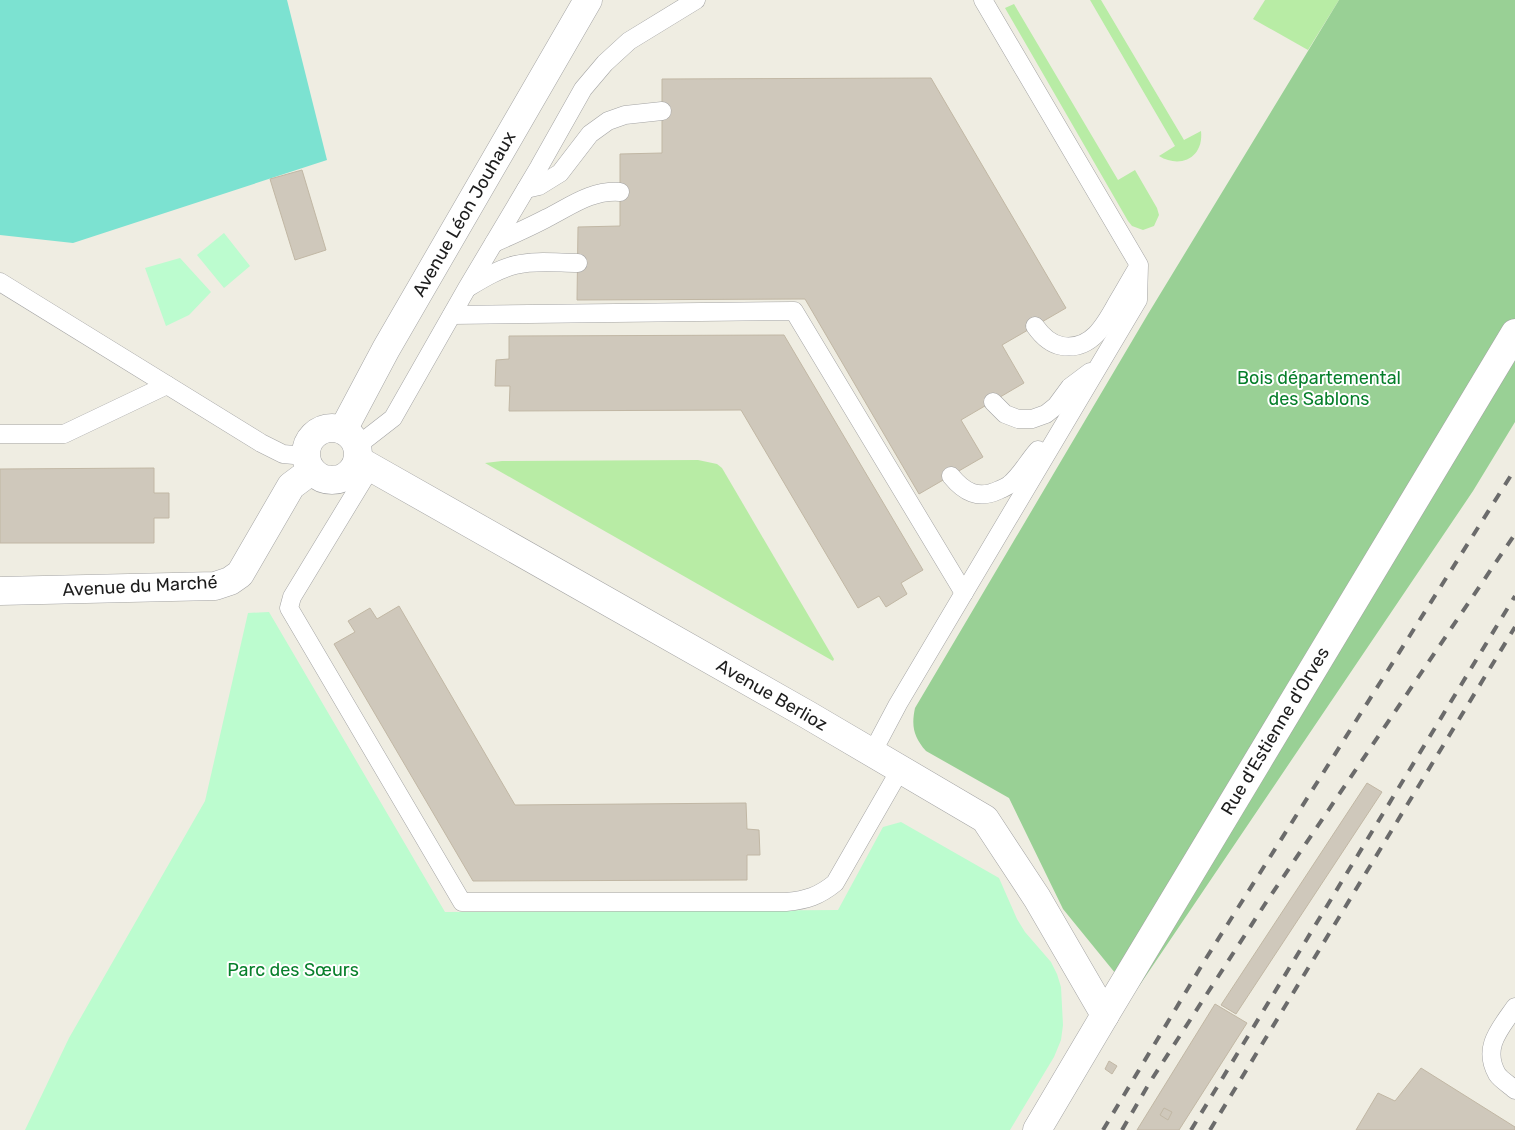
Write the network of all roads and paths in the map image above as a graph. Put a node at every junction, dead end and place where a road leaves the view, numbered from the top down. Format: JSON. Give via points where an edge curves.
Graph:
{"nodes":[{"id":1,"x":588,"y":0,"type":"edge"},
{"id":2,"x":696,"y":0,"type":"edge"},
{"id":3,"x":983,"y":0,"type":"edge"},
{"id":4,"x":662,"y":111,"type":"dead end"},
{"id":5,"x":526,"y":189,"type":"junction"},
{"id":6,"x":620,"y":192,"type":"dead end"},
{"id":7,"x":494,"y":243,"type":"junction"},
{"id":8,"x":578,"y":263,"type":"dead end"},
{"id":9,"x":1139,"y":265,"type":"junction"},
{"id":10,"x":0,"y":282,"type":"edge"},
{"id":11,"x":467,"y":288,"type":"junction"},
{"id":12,"x":452,"y":315,"type":"junction"},
{"id":13,"x":1035,"y":326,"type":"dead end"},
{"id":14,"x":1515,"y":333,"type":"edge"},
{"id":15,"x":1099,"y":366,"type":"junction"},
{"id":16,"x":167,"y":386,"type":"junction"},
{"id":17,"x":993,"y":402,"type":"dead end"},
{"id":18,"x":0,"y":434,"type":"edge"},
{"id":19,"x":1055,"y":440,"type":"junction"},
{"id":20,"x":357,"y":451,"type":"junction"},
{"id":21,"x":308,"y":463,"type":"junction"},
{"id":22,"x":950,"y":476,"type":"dead end"},
{"id":23,"x":0,"y":591,"type":"edge"},
{"id":24,"x":964,"y":593,"type":"junction"},
{"id":25,"x":872,"y":753,"type":"junction"},
{"id":26,"x":900,"y":770,"type":"junction"},
{"id":27,"x":1515,"y":1007,"type":"edge"},
{"id":28,"x":1105,"y":1014,"type":"junction"},
{"id":29,"x":1515,"y":1090,"type":"edge"},
{"id":30,"x":1037,"y":1130,"type":"edge"}],
"edges":[{"from":1,"to":20,"type":"street","name":"Avenue Léon Jouhaux","via":[[391,340]]},
{"from":2,"to":5,"type":"lane","via":[[629,41],[605,63],[583,88]]},
{"from":3,"to":9,"type":"lane"},
{"from":4,"to":5,"type":"lane","via":[[625,115],[608,121],[590,134],[560,173],[539,186]]},
{"from":5,"to":7,"type":"lane"},
{"from":6,"to":7,"type":"lane","via":[[585,198]]},
{"from":7,"to":11,"type":"lane"},
{"from":8,"to":11,"type":"lane","via":[[516,265],[486,276]]},
{"from":9,"to":13,"type":"lane","via":[[1103,327],[1089,341],[1072,348],[1056,345],[1043,337]]},
{"from":9,"to":15,"type":"lane","via":[[1138,300]]},
{"from":10,"to":16,"type":"lane"},
{"from":11,"to":12,"type":"lane"},
{"from":12,"to":20,"type":"lane","via":[[393,418]]},
{"from":12,"to":24,"type":"lane","via":[[794,311]]},
{"from":14,"to":28,"type":"street","name":"Rue d'Estienne d'Orves"},
{"from":15,"to":17,"type":"lane","via":[[1070,388],[1046,414],[1018,419],[1005,414]]},
{"from":15,"to":19,"type":"lane"},
{"from":16,"to":18,"type":"lane","via":[[64,434]]},
{"from":16,"to":21,"type":"lane","via":[[261,443]]},
{"from":19,"to":22,"type":"lane","via":[[1037,451],[1009,486],[994,492],[980,495],[966,491]]},
{"from":19,"to":24,"type":"lane"},
{"from":20,"to":21,"type":"street","name":"Avenue Léon Jouhaux","via":[[354,468],[334,481],[318,477]]},
{"from":20,"to":21,"type":"street","via":[[330,428],[322,429],[309,440],[306,448]]},
{"from":20,"to":25,"type":"street","name":"Avenue Berlioz"},
{"from":20,"to":26,"type":"lane","via":[[289,608],[462,902],[804,900],[824,892],[835,883]]},
{"from":21,"to":23,"type":"street","name":"Avenue du Marché","via":[[240,574],[230,581],[215,586]]},
{"from":24,"to":25,"type":"lane"},
{"from":25,"to":26,"type":"street","name":"Avenue Berlioz"},
{"from":26,"to":28,"type":"street","name":"Avenue Berlioz","via":[[986,819]]},
{"from":27,"to":29,"type":"lane","via":[[1494,1039],[1491,1056],[1498,1076]]},
{"from":28,"to":30,"type":"street","name":"Rue d'Estienne d'Orves"}]}
